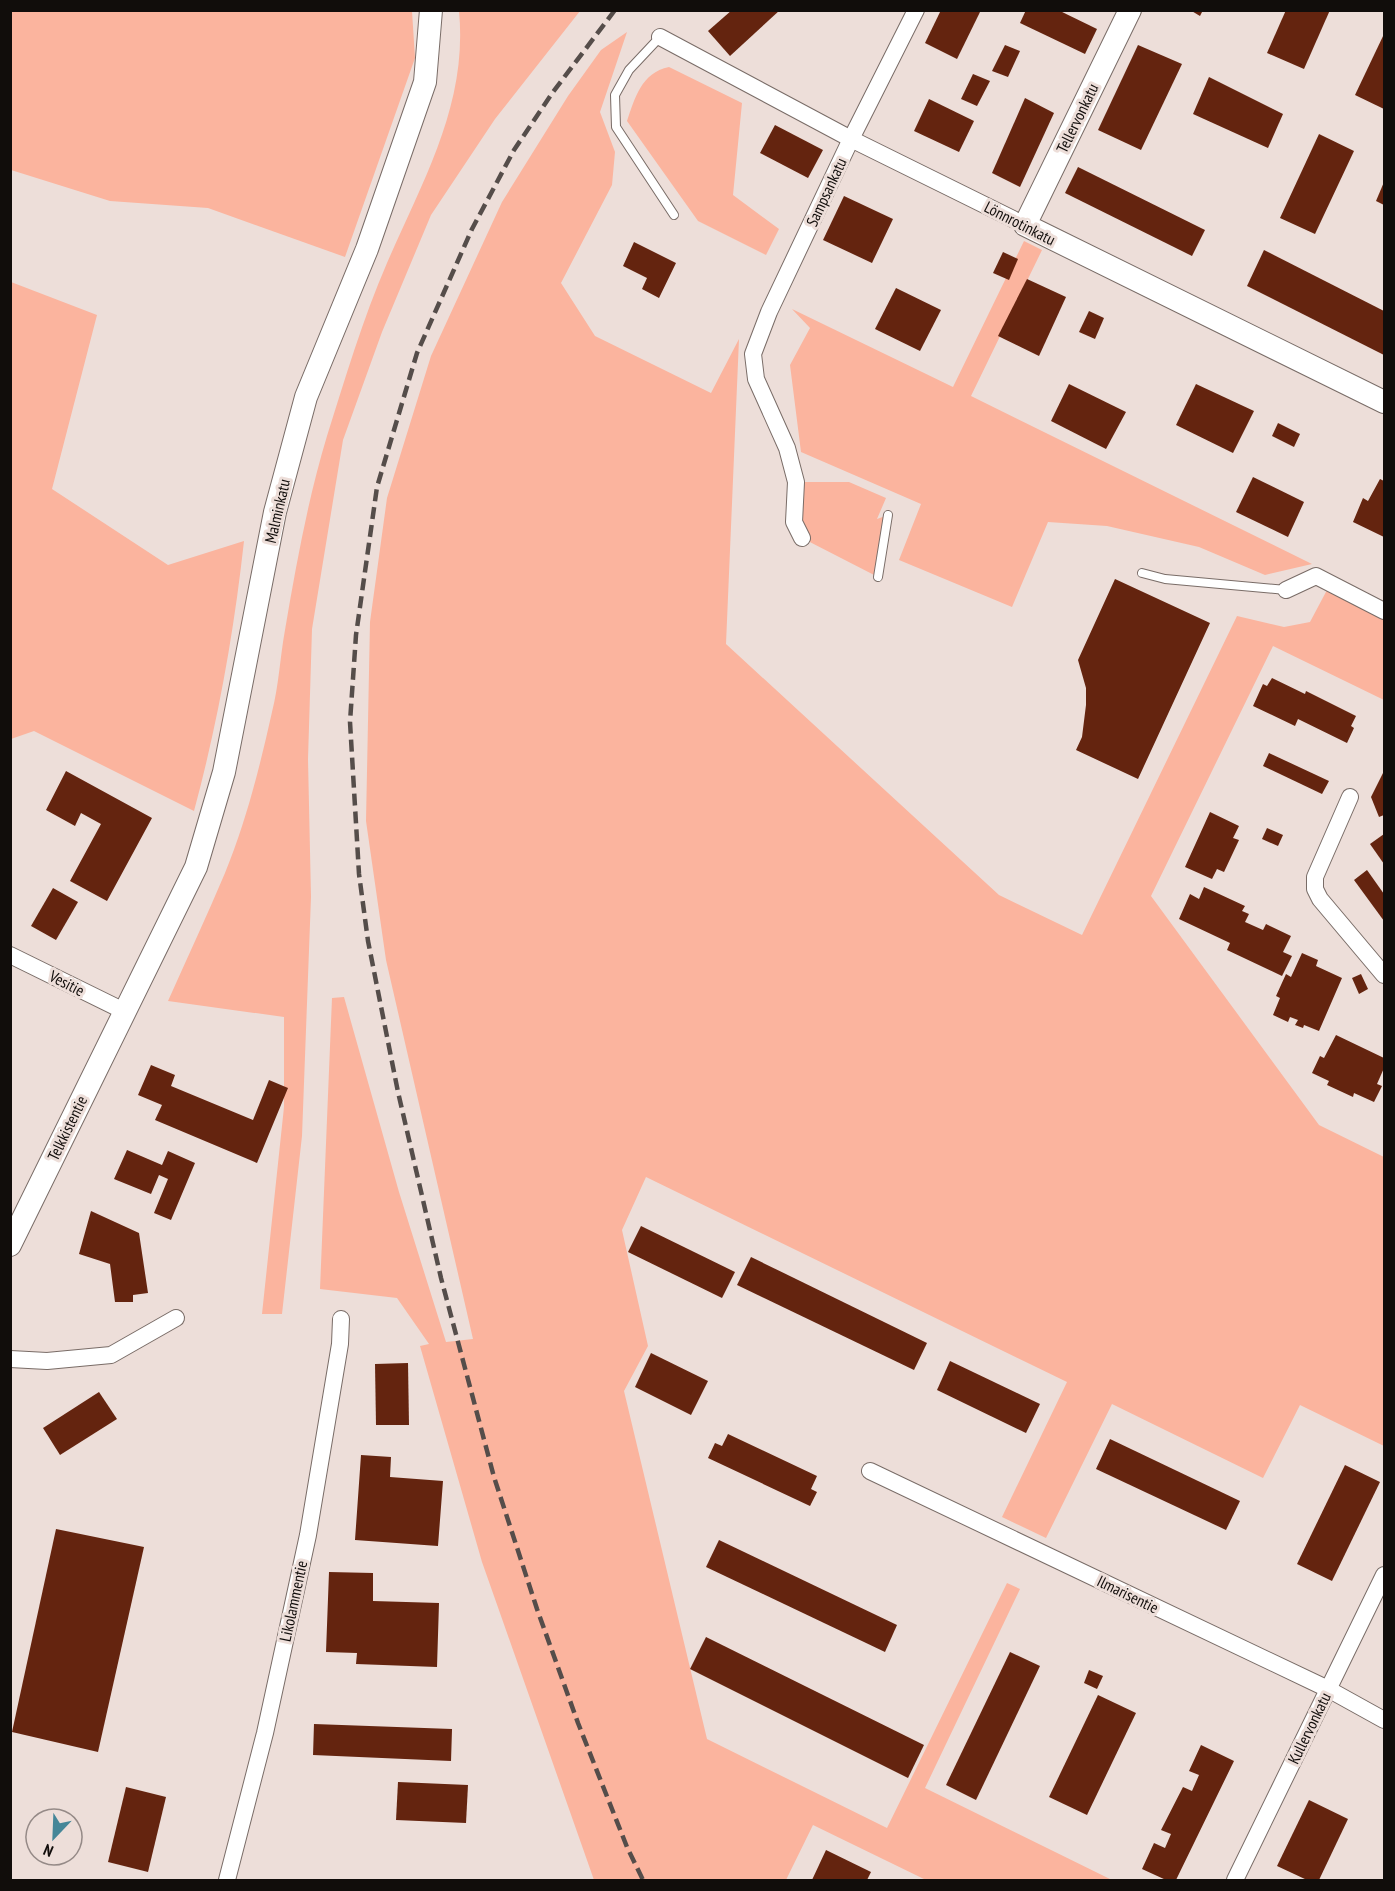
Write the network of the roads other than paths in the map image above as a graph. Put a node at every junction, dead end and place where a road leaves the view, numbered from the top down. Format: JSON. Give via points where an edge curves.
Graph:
{"nodes":[{"id":1,"x":431,"y":10,"type":"edge"},
{"id":2,"x":916,"y":10,"type":"edge"},
{"id":3,"x":1126,"y":12,"type":"edge"},
{"id":4,"x":660,"y":37,"type":"joint"},
{"id":5,"x":851,"y":139,"type":"junction"},
{"id":6,"x":674,"y":215,"type":"dead end"},
{"id":7,"x":1025,"y":225,"type":"junction"},
{"id":8,"x":1384,"y":402,"type":"edge"},
{"id":9,"x":888,"y":515,"type":"dead end"},
{"id":10,"x":802,"y":538,"type":"dead end"},
{"id":11,"x":1142,"y":573,"type":"dead end"},
{"id":12,"x":879,"y":577,"type":"dead end"},
{"id":13,"x":1286,"y":590,"type":"joint"},
{"id":14,"x":1384,"y":611,"type":"edge"},
{"id":15,"x":1350,"y":797,"type":"dead end"},
{"id":16,"x":10,"y":955,"type":"edge"},
{"id":17,"x":1384,"y":975,"type":"edge"},
{"id":18,"x":124,"y":1011,"type":"junction"},
{"id":19,"x":10,"y":1245,"type":"edge"},
{"id":20,"x":176,"y":1318,"type":"dead end"},
{"id":21,"x":341,"y":1319,"type":"dead end"},
{"id":22,"x":10,"y":1359,"type":"edge"},
{"id":23,"x":870,"y":1471,"type":"dead end"},
{"id":24,"x":1383,"y":1582,"type":"edge"},
{"id":25,"x":1328,"y":1689,"type":"junction"},
{"id":26,"x":1384,"y":1718,"type":"edge"},
{"id":27,"x":227,"y":1881,"type":"edge"},
{"id":28,"x":1235,"y":1881,"type":"edge"}],
"edges":[{"from":1,"to":18,"type":"street","name":"Malminkatu","via":[[425,82],[367,249],[306,397],[275,512],[224,772],[196,867]]},
{"from":2,"to":5,"type":"street","name":"Sampsankatu"},
{"from":3,"to":7,"type":"street","name":"Tellervonkatu"},
{"from":4,"to":5,"type":"street","name":"Lönnrotinkatu"},
{"from":4,"to":6,"type":"lane","via":[[629,70],[615,94],[616,127]]},
{"from":5,"to":7,"type":"street","name":"Lönnrotinkatu"},
{"from":5,"to":10,"type":"street","name":"Sampsankatu","via":[[753,354],[756,379],[787,448],[796,482],[794,522]]},
{"from":7,"to":8,"type":"street","name":"Lönnrotinkatu"},
{"from":9,"to":12,"type":"lane"},
{"from":11,"to":13,"type":"lane","via":[[1165,579]]},
{"from":13,"to":14,"type":"street","via":[[1316,576]]},
{"from":15,"to":17,"type":"street","via":[[1315,877],[1315,889]]},
{"from":16,"to":18,"type":"street","name":"Vesitie"},
{"from":18,"to":19,"type":"street","name":"Telkkistentie"},
{"from":20,"to":22,"type":"street","via":[[111,1355],[47,1361]]},
{"from":21,"to":27,"type":"street","name":"Likolammentie","via":[[308,1535],[265,1733]]},
{"from":23,"to":25,"type":"street","name":"Ilmarisentie"},
{"from":24,"to":25,"type":"street","name":"Kullervonkatu"},
{"from":25,"to":26,"type":"street","name":"Ilmarisentie"},
{"from":25,"to":28,"type":"street","name":"Kullervonkatu"}]}
